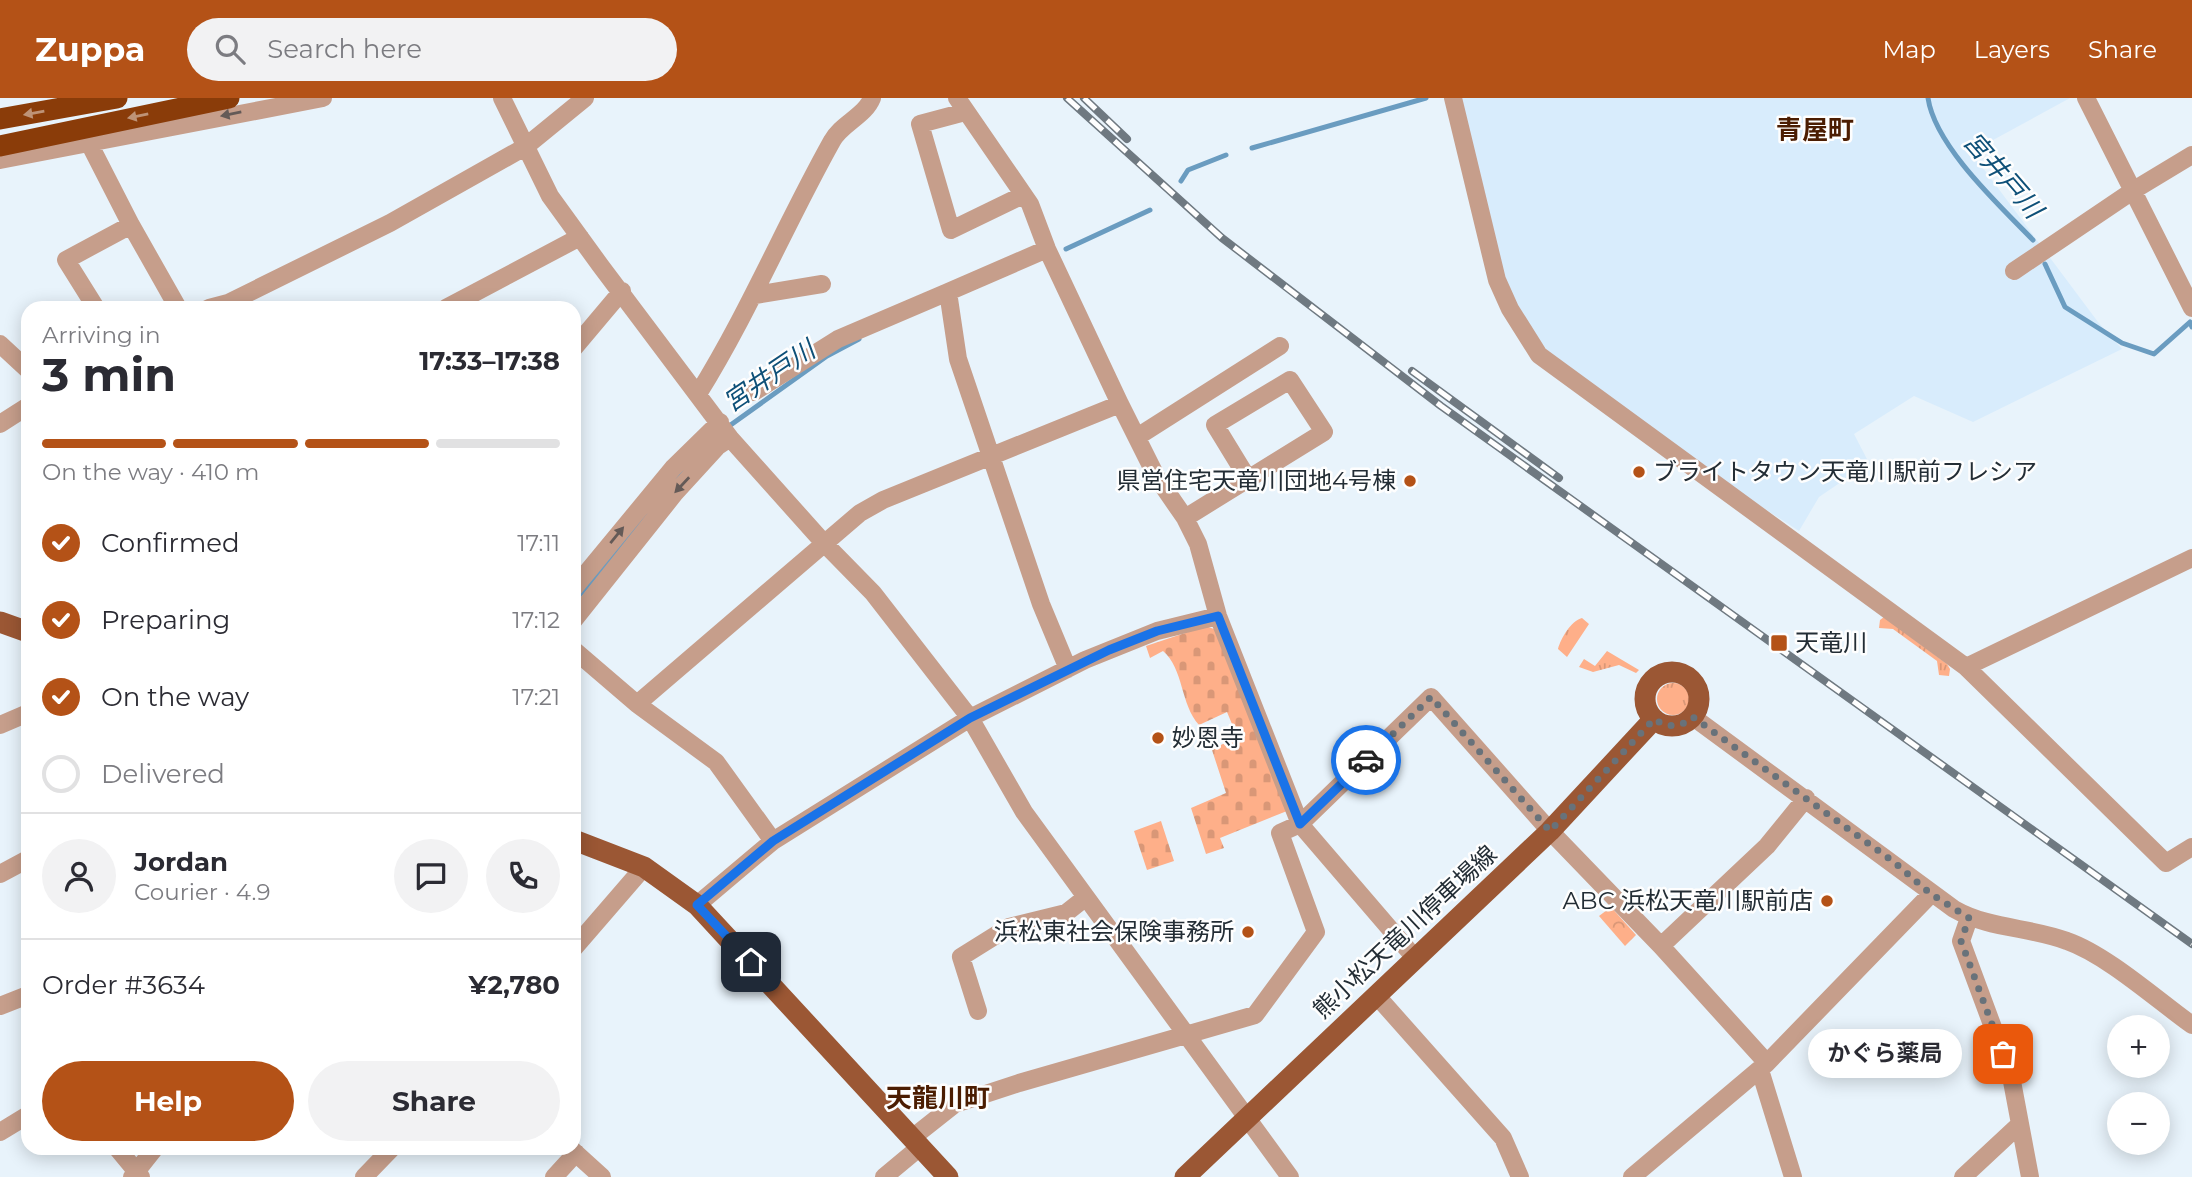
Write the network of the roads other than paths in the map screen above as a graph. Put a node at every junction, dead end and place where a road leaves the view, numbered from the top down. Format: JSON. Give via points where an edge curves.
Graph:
{"nodes":[{"id":1,"x":117,"y":98,"type":"edge"},
{"id":2,"x":229,"y":98,"type":"edge"},
{"id":3,"x":323,"y":98,"type":"edge"},
{"id":4,"x":502,"y":98,"type":"edge"},
{"id":5,"x":585,"y":98,"type":"edge"},
{"id":6,"x":872,"y":98,"type":"edge"},
{"id":7,"x":2086,"y":98,"type":"edge"},
{"id":8,"x":1453,"y":99,"type":"edge"},
{"id":9,"x":961,"y":105,"type":"edge"},
{"id":10,"x":0,"y":119,"type":"edge"},
{"id":11,"x":89,"y":143,"type":"junction"},
{"id":12,"x":0,"y":146,"type":"edge"},
{"id":13,"x":525,"y":147,"type":"junction"},
{"id":14,"x":2192,"y":155,"type":"edge"},
{"id":15,"x":0,"y":160,"type":"edge"},
{"id":16,"x":2134,"y":190,"type":"junction"},
{"id":17,"x":1023,"y":195,"type":"junction"},
{"id":18,"x":131,"y":225,"type":"junction"},
{"id":19,"x":580,"y":237,"type":"junction"},
{"id":20,"x":1047,"y":249,"type":"junction"},
{"id":21,"x":2014,"y":271,"type":"dead end"},
{"id":22,"x":822,"y":284,"type":"dead end"},
{"id":23,"x":622,"y":291,"type":"junction"},
{"id":24,"x":755,"y":295,"type":"junction"},
{"id":25,"x":949,"y":297,"type":"junction"},
{"id":26,"x":92,"y":301,"type":"edge"},
{"id":27,"x":174,"y":301,"type":"edge"},
{"id":28,"x":232,"y":301,"type":"edge"},
{"id":29,"x":459,"y":301,"type":"edge"},
{"id":30,"x":2192,"y":308,"type":"edge"},
{"id":31,"x":581,"y":340,"type":"edge"},
{"id":32,"x":0,"y":344,"type":"edge"},
{"id":33,"x":1280,"y":346,"type":"dead end"},
{"id":34,"x":21,"y":364,"type":"edge"},
{"id":35,"x":754,"y":392,"type":"dead end"},
{"id":36,"x":698,"y":394,"type":"junction"},
{"id":37,"x":1120,"y":404,"type":"junction"},
{"id":38,"x":21,"y":410,"type":"edge"},
{"id":39,"x":0,"y":424,"type":"edge"},
{"id":40,"x":725,"y":430,"type":"junction"},
{"id":41,"x":1137,"y":437,"type":"junction"},
{"id":42,"x":993,"y":458,"type":"junction"},
{"id":43,"x":1248,"y":479,"type":"junction"},
{"id":44,"x":1185,"y":518,"type":"junction"},
{"id":45,"x":823,"y":542,"type":"junction"},
{"id":46,"x":2192,"y":558,"type":"edge"},
{"id":47,"x":581,"y":580,"type":"edge"},
{"id":48,"x":581,"y":611,"type":"edge"},
{"id":49,"x":1218,"y":616,"type":"junction"},
{"id":50,"x":0,"y":622,"type":"edge"},
{"id":51,"x":21,"y":630,"type":"edge"},
{"id":52,"x":581,"y":656,"type":"edge"},
{"id":53,"x":1966,"y":667,"type":"junction"},
{"id":54,"x":1068,"y":669,"type":"junction"},
{"id":55,"x":637,"y":704,"type":"junction"},
{"id":56,"x":1693,"y":717,"type":"junction"},
{"id":57,"x":970,"y":718,"type":"junction"},
{"id":58,"x":21,"y":719,"type":"edge"},
{"id":59,"x":1654,"y":719,"type":"junction"},
{"id":60,"x":0,"y":725,"type":"edge"},
{"id":61,"x":1806,"y":798,"type":"junction"},
{"id":62,"x":1300,"y":824,"type":"junction"},
{"id":63,"x":1550,"y":831,"type":"junction"},
{"id":64,"x":773,"y":841,"type":"junction"},
{"id":65,"x":581,"y":843,"type":"edge"},
{"id":66,"x":2192,"y":847,"type":"edge"},
{"id":67,"x":21,"y":863,"type":"edge"},
{"id":68,"x":644,"y":867,"type":"junction"},
{"id":69,"x":0,"y":874,"type":"edge"},
{"id":70,"x":1931,"y":894,"type":"junction"},
{"id":71,"x":1085,"y":898,"type":"junction"},
{"id":72,"x":697,"y":905,"type":"junction"},
{"id":73,"x":1969,"y":918,"type":"junction"},
{"id":74,"x":581,"y":940,"type":"edge"},
{"id":75,"x":1661,"y":946,"type":"junction"},
{"id":76,"x":1415,"y":958,"type":"junction"},
{"id":77,"x":0,"y":986,"type":"edge"},
{"id":78,"x":1376,"y":995,"type":"junction"},
{"id":79,"x":21,"y":998,"type":"edge"},
{"id":80,"x":4,"y":1004,"type":"edge"},
{"id":81,"x":978,"y":1011,"type":"dead end"},
{"id":82,"x":2192,"y":1025,"type":"edge"},
{"id":83,"x":1185,"y":1034,"type":"junction"},
{"id":84,"x":1764,"y":1066,"type":"junction"},
{"id":85,"x":21,"y":1119,"type":"edge"},
{"id":86,"x":1245,"y":1119,"type":"junction"},
{"id":87,"x":2020,"y":1124,"type":"junction"},
{"id":88,"x":0,"y":1132,"type":"edge"},
{"id":89,"x":916,"y":1142,"type":"junction"},
{"id":90,"x":122,"y":1155,"type":"edge"},
{"id":91,"x":150,"y":1155,"type":"edge"},
{"id":92,"x":384,"y":1155,"type":"edge"},
{"id":93,"x":569,"y":1155,"type":"edge"},
{"id":94,"x":578,"y":1155,"type":"edge"},
{"id":95,"x":136,"y":1175,"type":"edge"},
{"id":96,"x":364,"y":1177,"type":"edge"},
{"id":97,"x":554,"y":1177,"type":"edge"},
{"id":98,"x":602,"y":1177,"type":"edge"},
{"id":99,"x":884,"y":1177,"type":"edge"},
{"id":100,"x":948,"y":1177,"type":"edge"},
{"id":101,"x":1185,"y":1177,"type":"edge"},
{"id":102,"x":1290,"y":1177,"type":"edge"},
{"id":103,"x":1520,"y":1177,"type":"edge"},
{"id":104,"x":1632,"y":1177,"type":"edge"},
{"id":105,"x":1793,"y":1177,"type":"edge"},
{"id":106,"x":1963,"y":1177,"type":"edge"},
{"id":107,"x":2030,"y":1177,"type":"edge"}],
"edges":[{"from":1,"to":10,"type":"highway","one_way":true},
{"from":2,"to":12,"type":"highway","one_way":true},
{"from":3,"to":11,"type":"street","one_way":true},
{"from":4,"to":13,"type":"street"},
{"from":5,"to":13,"type":"street"},
{"from":6,"to":24,"type":"street","via":[[834,137]]},
{"from":7,"to":16,"type":"street"},
{"from":8,"to":53,"type":"street","via":[[1497,279],[1539,355]]},
{"from":9,"to":17,"type":"street"},
{"from":9,"to":17,"type":"street","via":[[920,124],[951,230]]},
{"from":11,"to":15,"type":"street"},
{"from":11,"to":18,"type":"street"},
{"from":13,"to":19,"type":"street","via":[[550,196]]},
{"from":13,"to":28,"type":"street","via":[[390,223]]},
{"from":14,"to":16,"type":"street"},
{"from":16,"to":21,"type":"street"},
{"from":16,"to":30,"type":"street"},
{"from":17,"to":20,"type":"street"},
{"from":18,"to":26,"type":"street","via":[[66,260]]},
{"from":18,"to":27,"type":"street"},
{"from":19,"to":23,"type":"street"},
{"from":19,"to":29,"type":"street"},
{"from":20,"to":25,"type":"street"},
{"from":20,"to":37,"type":"street"},
{"from":22,"to":24,"type":"street"},
{"from":23,"to":31,"type":"street"},
{"from":23,"to":36,"type":"street"},
{"from":24,"to":36,"type":"street"},
{"from":25,"to":35,"type":"street","via":[[838,339]]},
{"from":25,"to":42,"type":"street","via":[[958,359]]},
{"from":32,"to":34,"type":"street"},
{"from":33,"to":41,"type":"street"},
{"from":36,"to":40,"type":"street"},
{"from":37,"to":41,"type":"street"},
{"from":37,"to":42,"type":"street"},
{"from":38,"to":39,"type":"street"},
{"from":40,"to":45,"type":"street"},
{"from":47,"to":40,"type":"street","one_way":true,"via":[[673,468]]},
{"from":40,"to":48,"type":"street","one_way":true,"via":[[718,446],[674,492]]},
{"from":41,"to":44,"type":"street","via":[[1156,476]]},
{"from":42,"to":45,"type":"street","via":[[883,500]]},
{"from":42,"to":54,"type":"street","via":[[1041,604]]},
{"from":43,"to":43,"type":"street","via":[[1324,432],[1290,380],[1215,425]]},
{"from":43,"to":44,"type":"street"},
{"from":44,"to":49,"type":"street","via":[[1198,544]]},
{"from":45,"to":55,"type":"street"},
{"from":45,"to":57,"type":"street","via":[[873,593]]},
{"from":46,"to":53,"type":"street"},
{"from":49,"to":54,"type":"street","via":[[1157,631]]},
{"from":49,"to":62,"type":"street"},
{"from":50,"to":51,"type":"main road"},
{"from":52,"to":55,"type":"street"},
{"from":53,"to":66,"type":"street","via":[[2166,863]]},
{"from":54,"to":57,"type":"street"},
{"from":55,"to":64,"type":"street","via":[[716,762]]},
{"from":56,"to":59,"type":"main road","via":[[1678,726]]},
{"from":56,"to":59,"type":"main road","via":[[1699,702],[1696,685],[1675,672],[1659,675],[1648,688],[1646,704]]},
{"from":56,"to":61,"type":"street"},
{"from":57,"to":64,"type":"street"},
{"from":57,"to":71,"type":"street","via":[[1024,812]]},
{"from":58,"to":60,"type":"street"},
{"from":59,"to":63,"type":"main road","name":"熊小松天竜川停車場線"},
{"from":61,"to":70,"type":"street"},
{"from":61,"to":75,"type":"street","via":[[1767,846]]},
{"from":62,"to":63,"type":"street","via":[[1431,697]]},
{"from":62,"to":76,"type":"street"},
{"from":62,"to":83,"type":"street","via":[[1280,833],[1316,932],[1255,1015]]},
{"from":63,"to":75,"type":"street"},
{"from":63,"to":76,"type":"main road","name":"熊小松天竜川停車場線"},
{"from":64,"to":72,"type":"street"},
{"from":65,"to":68,"type":"main road"},
{"from":67,"to":69,"type":"street"},
{"from":68,"to":72,"type":"main road"},
{"from":68,"to":74,"type":"street"},
{"from":70,"to":73,"type":"street"},
{"from":70,"to":84,"type":"street"},
{"from":71,"to":81,"type":"street","via":[[1066,913],[1009,928],[961,957]]},
{"from":71,"to":83,"type":"street"},
{"from":72,"to":89,"type":"main road"},
{"from":73,"to":82,"type":"street","via":[[2085,948]]},
{"from":73,"to":87,"type":"street","via":[[1961,941],[2011,1076]]},
{"from":75,"to":84,"type":"street"},
{"from":76,"to":78,"type":"main road","name":"熊小松天竜川停車場線"},
{"from":77,"to":80,"type":"street"},
{"from":78,"to":86,"type":"main road","name":"熊小松天竜川停車場線"},
{"from":78,"to":103,"type":"street","via":[[1503,1138]]},
{"from":79,"to":80,"type":"street"},
{"from":83,"to":86,"type":"street"},
{"from":83,"to":89,"type":"street","via":[[956,1104]]},
{"from":84,"to":104,"type":"street"},
{"from":84,"to":105,"type":"street"},
{"from":85,"to":88,"type":"street"},
{"from":86,"to":101,"type":"main road","name":"熊小松天竜川停車場線"},
{"from":86,"to":102,"type":"street"},
{"from":87,"to":106,"type":"street"},
{"from":87,"to":107,"type":"street"},
{"from":89,"to":99,"type":"street"},
{"from":89,"to":100,"type":"main road"},
{"from":90,"to":95,"type":"street"},
{"from":91,"to":95,"type":"street"},
{"from":92,"to":96,"type":"street"},
{"from":93,"to":97,"type":"street"},
{"from":94,"to":98,"type":"street"}]}
